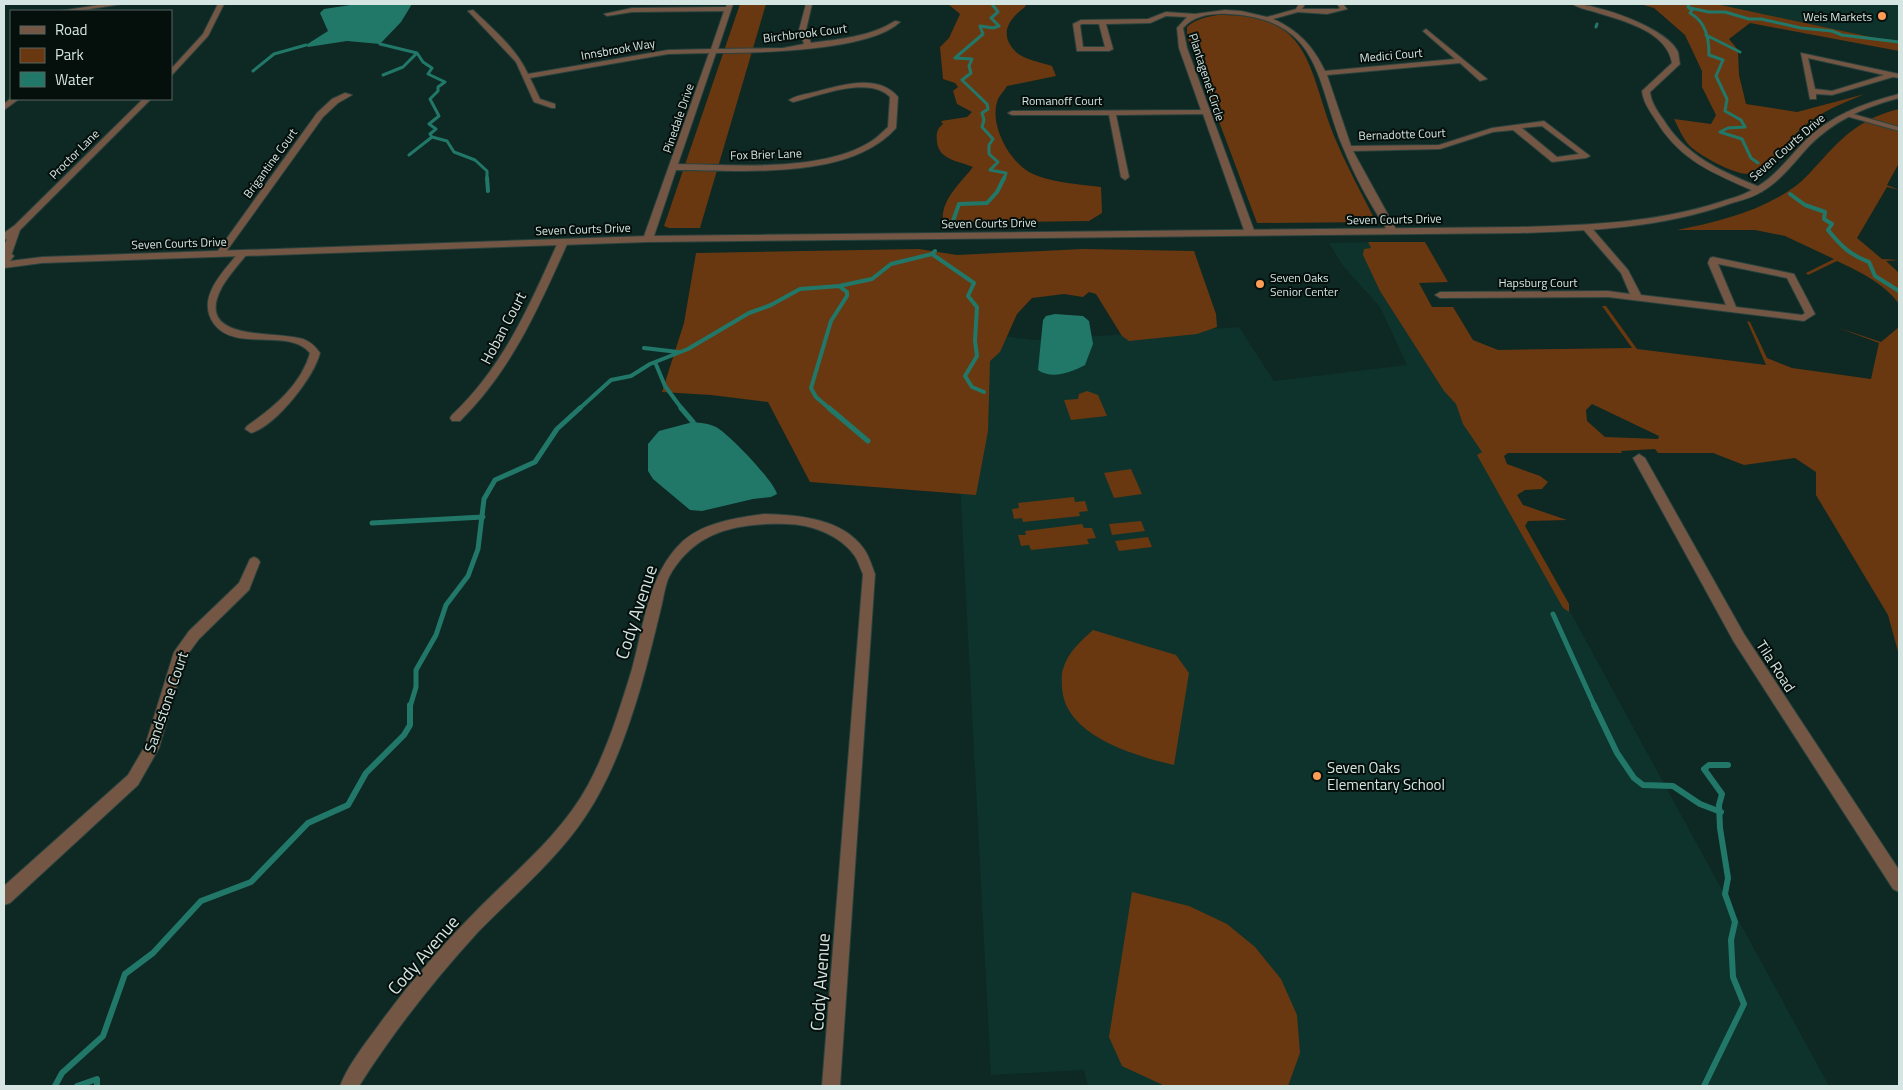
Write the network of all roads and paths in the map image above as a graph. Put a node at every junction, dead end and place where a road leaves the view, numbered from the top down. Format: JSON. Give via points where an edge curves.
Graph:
{"nodes":[{"id":1,"x":118,"y":4,"type":"edge"},
{"id":2,"x":221,"y":4,"type":"edge"},
{"id":3,"x":809,"y":4,"type":"edge"},
{"id":4,"x":1340,"y":4,"type":"edge"},
{"id":5,"x":1576,"y":4,"type":"edge"},
{"id":6,"x":729,"y":6,"type":"edge"},
{"id":7,"x":1169,"y":6,"type":"dead end"},
{"id":8,"x":97,"y":7,"type":"edge"},
{"id":9,"x":1300,"y":7,"type":"edge"},
{"id":10,"x":71,"y":10,"type":"edge"},
{"id":11,"x":471,"y":12,"type":"dead end"},
{"id":12,"x":607,"y":14,"type":"dead end"},
{"id":13,"x":1195,"y":16,"type":"junction"},
{"id":14,"x":1268,"y":18,"type":"junction"},
{"id":15,"x":897,"y":22,"type":"dead end"},
{"id":16,"x":1102,"y":22,"type":"junction"},
{"id":17,"x":1426,"y":31,"type":"dead end"},
{"id":18,"x":808,"y":45,"type":"junction"},
{"id":19,"x":712,"y":51,"type":"junction"},
{"id":20,"x":1461,"y":61,"type":"junction"},
{"id":21,"x":1323,"y":72,"type":"junction"},
{"id":22,"x":172,"y":73,"type":"edge"},
{"id":23,"x":1896,"y":75,"type":"edge"},
{"id":24,"x":527,"y":76,"type":"junction"},
{"id":25,"x":1483,"y":79,"type":"dead end"},
{"id":26,"x":348,"y":96,"type":"dead end"},
{"id":27,"x":1899,"y":96,"type":"edge"},
{"id":28,"x":146,"y":100,"type":"edge"},
{"id":29,"x":793,"y":100,"type":"dead end"},
{"id":30,"x":552,"y":106,"type":"dead end"},
{"id":31,"x":1112,"y":112,"type":"junction"},
{"id":32,"x":1206,"y":112,"type":"junction"},
{"id":33,"x":1012,"y":113,"type":"dead end"},
{"id":34,"x":1849,"y":114,"type":"junction"},
{"id":35,"x":1514,"y":126,"type":"junction"},
{"id":36,"x":1899,"y":129,"type":"edge"},
{"id":37,"x":1348,"y":148,"type":"junction"},
{"id":38,"x":672,"y":167,"type":"junction"},
{"id":39,"x":1125,"y":177,"type":"dead end"},
{"id":40,"x":1759,"y":190,"type":"junction"},
{"id":41,"x":18,"y":227,"type":"junction"},
{"id":42,"x":1587,"y":228,"type":"junction"},
{"id":43,"x":1392,"y":231,"type":"junction"},
{"id":44,"x":1250,"y":233,"type":"junction"},
{"id":45,"x":4,"y":237,"type":"edge"},
{"id":46,"x":648,"y":239,"type":"junction"},
{"id":47,"x":563,"y":242,"type":"junction"},
{"id":48,"x":243,"y":253,"type":"junction"},
{"id":49,"x":220,"y":254,"type":"junction"},
{"id":50,"x":6,"y":257,"type":"edge"},
{"id":51,"x":1440,"y":296,"type":"dead end"},
{"id":52,"x":1637,"y":298,"type":"junction"},
{"id":53,"x":1732,"y":309,"type":"junction"},
{"id":54,"x":456,"y":418,"type":"dead end"},
{"id":55,"x":251,"y":429,"type":"dead end"},
{"id":56,"x":1639,"y":458,"type":"dead end"},
{"id":57,"x":254,"y":562,"type":"dead end"},
{"id":58,"x":1899,"y":884,"type":"edge"},
{"id":59,"x":4,"y":897,"type":"edge"},
{"id":60,"x":349,"y":1086,"type":"edge"},
{"id":61,"x":831,"y":1086,"type":"edge"}],
"edges":[{"from":1,"to":8,"type":"street"},
{"from":2,"to":22,"type":"street","via":[[206,35]]},
{"from":3,"to":18,"type":"street","via":[[802,30]]},
{"from":4,"to":9,"type":"street","via":[[1344,9],[1315,12]]},
{"from":5,"to":40,"type":"street","via":[[1649,30],[1671,45],[1677,55],[1676,64],[1646,91],[1665,132],[1689,156]]},
{"from":6,"to":12,"type":"street"},
{"from":6,"to":19,"type":"street","name":"Pinedale Drive"},
{"from":7,"to":13,"type":"street"},
{"from":8,"to":10,"type":"street"},
{"from":9,"to":14,"type":"street"},
{"from":11,"to":24,"type":"street","via":[[507,47]]},
{"from":13,"to":14,"type":"street","name":"Plantagenet Circle","via":[[1228,12]]},
{"from":13,"to":16,"type":"street","via":[[1167,14],[1150,21]]},
{"from":13,"to":32,"type":"street","name":"Plantagenet Circle","via":[[1182,24],[1180,36]]},
{"from":14,"to":21,"type":"street","name":"Plantagenet Circle","via":[[1294,32]]},
{"from":15,"to":18,"type":"street","name":"Birchbrook Court","via":[[869,36]]},
{"from":16,"to":16,"type":"street","via":[[1076,24],[1080,49],[1109,49]]},
{"from":17,"to":20,"type":"street","name":"Medici Court"},
{"from":18,"to":19,"type":"street","name":"Birchbrook Court","via":[[773,50]]},
{"from":19,"to":24,"type":"street","name":"Innsbrook Way","via":[[661,53]]},
{"from":19,"to":38,"type":"street","name":"Pinedale Drive"},
{"from":20,"to":21,"type":"street","name":"Medici Court"},
{"from":20,"to":25,"type":"street","name":"Medici Court"},
{"from":21,"to":37,"type":"street","name":"Plantagenet Circle"},
{"from":23,"to":23,"type":"street","via":[[1832,93],[1813,94],[1804,55]]},
{"from":24,"to":30,"type":"street","via":[[537,100]]},
{"from":26,"to":49,"type":"street","name":"Brigantine Court","via":[[335,101],[320,115]]},
{"from":27,"to":34,"type":"street","name":"Seven Courts Drive"},
{"from":28,"to":41,"type":"street","name":"Proctor Lane"},
{"from":29,"to":38,"type":"street","name":"Fox Brier Lane","via":[[852,86],[878,86],[894,97],[892,128],[875,142],[813,163]]},
{"from":31,"to":32,"type":"street","name":"Romanoff Court"},
{"from":31,"to":33,"type":"street","name":"Romanoff Court"},
{"from":31,"to":39,"type":"street","name":"Romanoff Court"},
{"from":32,"to":44,"type":"street","name":"Plantagenet Circle"},
{"from":34,"to":36,"type":"street"},
{"from":34,"to":40,"type":"street","name":"Seven Courts Drive","via":[[1825,128]]},
{"from":35,"to":35,"type":"street","name":"Bernadotte Court","via":[[1544,123],[1586,156],[1555,160]]},
{"from":35,"to":37,"type":"street","name":"Bernadotte Court","via":[[1440,147]]},
{"from":37,"to":43,"type":"street","name":"Plantagenet Circle"},
{"from":38,"to":46,"type":"street","name":"Pinedale Drive"},
{"from":40,"to":42,"type":"street","name":"Seven Courts Drive","via":[[1683,216]]},
{"from":41,"to":45,"type":"street","name":"Proctor Lane"},
{"from":41,"to":50,"type":"street","name":"Proctor Lane"},
{"from":42,"to":43,"type":"street","name":"Seven Courts Drive"},
{"from":42,"to":52,"type":"street","via":[[1625,272]]},
{"from":43,"to":44,"type":"street","name":"Seven Courts Drive"},
{"from":44,"to":46,"type":"street","name":"Seven Courts Drive"},
{"from":46,"to":47,"type":"street","name":"Seven Courts Drive"},
{"from":47,"to":48,"type":"street","name":"Seven Courts Drive"},
{"from":47,"to":54,"type":"street","name":"Hoban Court","via":[[498,371],[480,395]]},
{"from":48,"to":49,"type":"street","name":"Seven Courts Drive"},
{"from":48,"to":55,"type":"street","via":[[213,296],[212,310],[218,322],[231,332],[247,337],[303,341],[315,353],[309,369],[285,399]]},
{"from":49,"to":50,"type":"street","name":"Seven Courts Drive","via":[[42,260]]},
{"from":51,"to":52,"type":"street","name":"Hapsburg Court","via":[[1608,294]]},
{"from":52,"to":53,"type":"street","name":"Hapsburg Court"},
{"from":53,"to":53,"type":"street","name":"Hapsburg Court","via":[[1713,260],[1791,276],[1810,314],[1804,318]]},
{"from":56,"to":58,"type":"street","name":"Tila Road","via":[[1739,638]]},
{"from":57,"to":59,"type":"street","name":"Sandstone Court","via":[[244,586],[194,635],[179,656],[152,748],[137,774]]},
{"from":60,"to":61,"type":"street","name":"Cody Avenue","via":[[395,1016],[421,984],[566,830],[593,791],[618,734],[662,579],[676,556],[693,540],[720,526],[771,519],[801,520],[832,529],[854,545],[866,562],[869,574]]}]}
